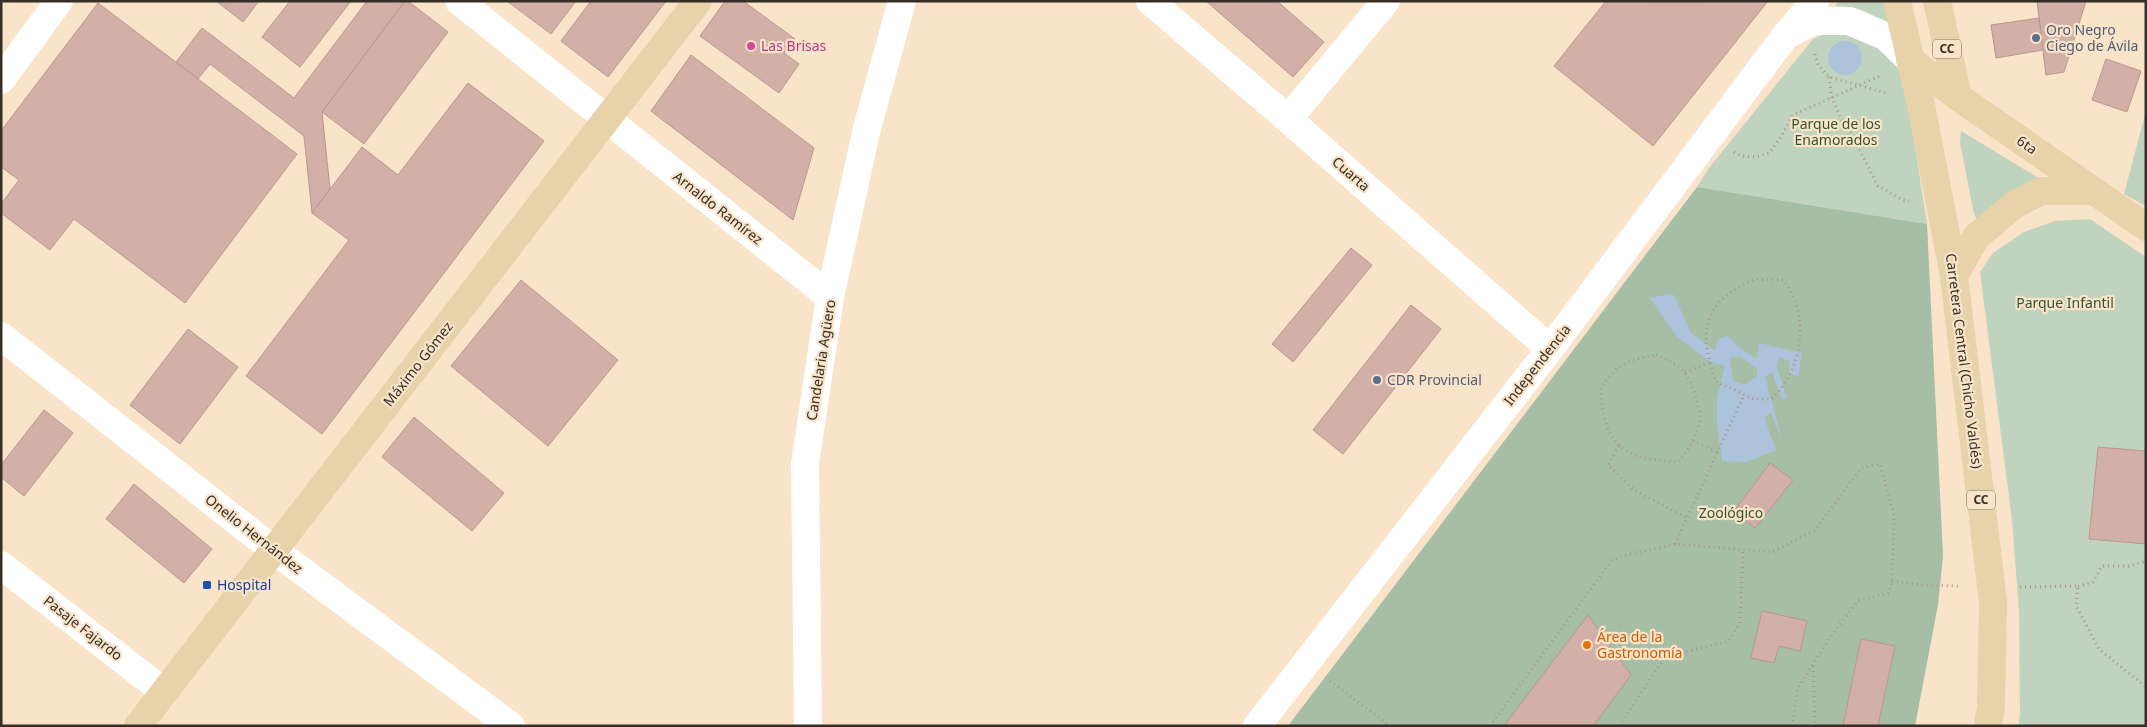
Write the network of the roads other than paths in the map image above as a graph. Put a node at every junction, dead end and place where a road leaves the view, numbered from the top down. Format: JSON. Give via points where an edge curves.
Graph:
{"nodes":[{"id":1,"x":59,"y":1,"type":"edge"},
{"id":2,"x":459,"y":1,"type":"edge"},
{"id":3,"x":698,"y":1,"type":"edge"},
{"id":4,"x":902,"y":1,"type":"edge"},
{"id":5,"x":1150,"y":1,"type":"edge"},
{"id":6,"x":1386,"y":1,"type":"edge"},
{"id":7,"x":1814,"y":1,"type":"edge"},
{"id":8,"x":1897,"y":1,"type":"edge"},
{"id":9,"x":1936,"y":1,"type":"edge"},
{"id":10,"x":1786,"y":35,"type":"junction"},
{"id":11,"x":1910,"y":60,"type":"junction"},
{"id":12,"x":1,"y":80,"type":"edge"},
{"id":13,"x":1958,"y":97,"type":"junction"},
{"id":14,"x":1288,"y":119,"type":"junction"},
{"id":15,"x":606,"y":120,"type":"junction"},
{"id":16,"x":2091,"y":191,"type":"junction"},
{"id":17,"x":2146,"y":227,"type":"edge"},
{"id":18,"x":1954,"y":276,"type":"junction"},
{"id":19,"x":830,"y":297,"type":"junction"},
{"id":20,"x":1,"y":336,"type":"edge"},
{"id":21,"x":1550,"y":349,"type":"junction"},
{"id":22,"x":274,"y":551,"type":"junction"},
{"id":23,"x":1,"y":565,"type":"edge"},
{"id":24,"x":164,"y":692,"type":"junction"},
{"id":25,"x":138,"y":726,"type":"edge"},
{"id":26,"x":511,"y":726,"type":"edge"},
{"id":27,"x":808,"y":726,"type":"edge"},
{"id":28,"x":1257,"y":726,"type":"edge"},
{"id":29,"x":1988,"y":726,"type":"edge"}],
"edges":[{"from":1,"to":12,"type":"street"},
{"from":2,"to":15,"type":"street","name":"Arnaldo Ramírez"},
{"from":3,"to":15,"type":"main road","name":"Máximo Gómez"},
{"from":4,"to":19,"type":"street","name":"Candelaria Agüero","via":[[867,128]]},
{"from":5,"to":14,"type":"street","name":"Cuarta"},
{"from":6,"to":14,"type":"street"},
{"from":7,"to":10,"type":"street","name":"Independencia"},
{"from":8,"to":11,"type":"main road","number":"CC"},
{"from":9,"to":13,"type":"main road","number":"CC"},
{"from":10,"to":11,"type":"street","via":[[1813,22],[1849,21],[1885,36]]},
{"from":10,"to":21,"type":"street","name":"Independencia"},
{"from":11,"to":13,"type":"main road","name":"6ta"},
{"from":11,"to":18,"type":"main road","name":"Carretera Central (Chicho Valdés)","number":"CC"},
{"from":13,"to":16,"type":"main road","name":"6ta"},
{"from":14,"to":21,"type":"street","name":"Cuarta"},
{"from":15,"to":19,"type":"street","name":"Arnaldo Ramírez"},
{"from":15,"to":22,"type":"main road","name":"Máximo Gómez"},
{"from":16,"to":17,"type":"main road","name":"6ta"},
{"from":16,"to":18,"type":"main road","via":[[2041,191],[2014,205],[1976,237]]},
{"from":18,"to":29,"type":"main road","name":"Carretera Central (Chicho Valdés)","number":"CC","via":[[1994,602]]},
{"from":19,"to":27,"type":"street","name":"Candelaria Agüero","via":[[805,464]]},
{"from":20,"to":22,"type":"street","name":"Onelio Hernández"},
{"from":21,"to":28,"type":"street","name":"Independencia"},
{"from":22,"to":24,"type":"main road","name":"Máximo Gómez"},
{"from":22,"to":26,"type":"street","name":"Onelio Hernández"},
{"from":23,"to":24,"type":"street","name":"Pasaje Fajardo"},
{"from":24,"to":25,"type":"main road","name":"Máximo Gómez"}]}
